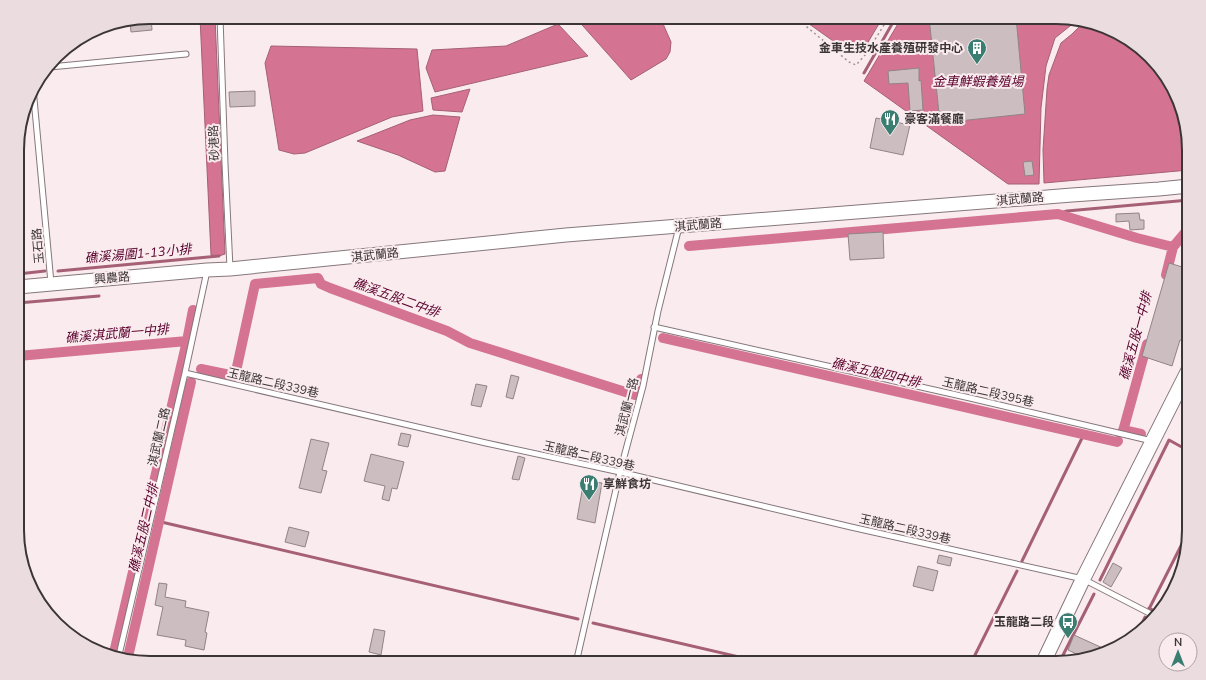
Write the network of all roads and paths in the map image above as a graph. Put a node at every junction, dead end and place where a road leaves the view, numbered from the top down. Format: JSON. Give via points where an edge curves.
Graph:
{"nodes":[{"id":1,"x":220,"y":24,"type":"edge"},
{"id":2,"x":803,"y":24,"type":"edge"},
{"id":3,"x":885,"y":24,"type":"edge"},
{"id":4,"x":186,"y":54,"type":"dead end"},
{"id":5,"x":56,"y":66,"type":"edge"},
{"id":6,"x":34,"y":101,"type":"edge"},
{"id":7,"x":1182,"y":187,"type":"edge"},
{"id":8,"x":680,"y":226,"type":"junction"},
{"id":9,"x":230,"y":269,"type":"junction"},
{"id":10,"x":207,"y":270,"type":"junction"},
{"id":11,"x":51,"y":283,"type":"junction"},
{"id":12,"x":24,"y":286,"type":"edge"},
{"id":13,"x":654,"y":327,"type":"junction"},
{"id":14,"x":185,"y":373,"type":"junction"},
{"id":15,"x":1182,"y":383,"type":"edge"},
{"id":16,"x":1153,"y":441,"type":"junction"},
{"id":17,"x":620,"y":472,"type":"junction"},
{"id":18,"x":1083,"y":580,"type":"junction"},
{"id":19,"x":1150,"y":614,"type":"edge"},
{"id":20,"x":120,"y":652,"type":"edge"},
{"id":21,"x":578,"y":656,"type":"edge"},
{"id":22,"x":1046,"y":656,"type":"edge"}],
"edges":[{"from":1,"to":9,"type":"lane","name":"砂港路"},
{"from":2,"to":3,"type":"path","via":[[856,65]]},
{"from":4,"to":5,"type":"lane"},
{"from":6,"to":11,"type":"lane","name":"玉石路"},
{"from":7,"to":8,"type":"street","name":"淇武蘭路"},
{"from":8,"to":9,"type":"street","name":"淇武蘭路"},
{"from":8,"to":13,"type":"lane","name":"淇武蘭一路"},
{"from":9,"to":10,"type":"street","name":"淇武蘭路"},
{"from":10,"to":11,"type":"street","name":"興農路"},
{"from":10,"to":14,"type":"lane","name":"淇武蘭二路"},
{"from":11,"to":12,"type":"street","name":"興農路"},
{"from":13,"to":16,"type":"lane","name":"玉龍路二段395巷"},
{"from":13,"to":17,"type":"lane","name":"淇武蘭一路","via":[[643,386]]},
{"from":14,"to":17,"type":"lane","name":"玉龍路二段339巷"},
{"from":14,"to":20,"type":"lane","name":"淇武蘭二路"},
{"from":15,"to":16,"type":"main road"},
{"from":16,"to":18,"type":"main road"},
{"from":17,"to":18,"type":"lane","name":"玉龍路二段339巷"},
{"from":17,"to":21,"type":"lane","name":"淇武蘭一路"},
{"from":18,"to":19,"type":"lane","name":"玉龍路二段339巷"},
{"from":18,"to":22,"type":"main road"}]}
